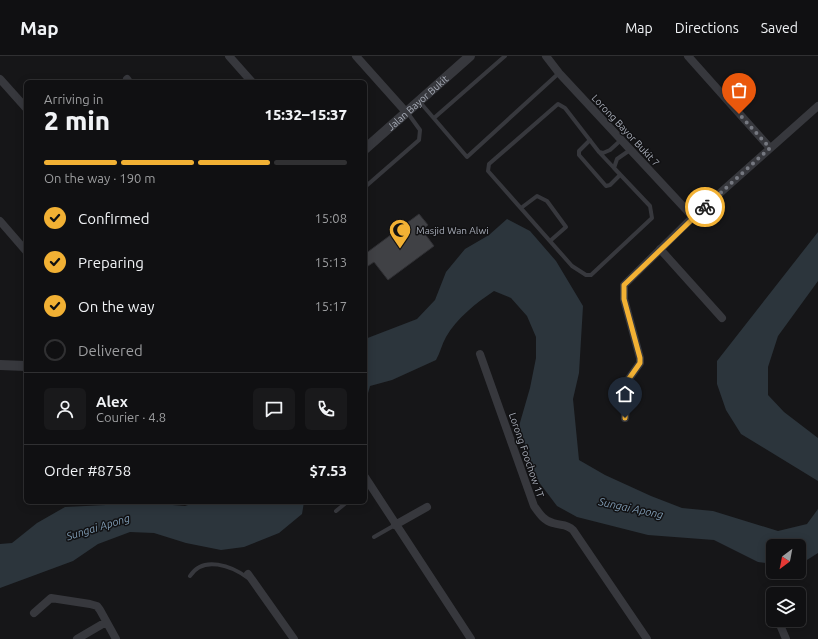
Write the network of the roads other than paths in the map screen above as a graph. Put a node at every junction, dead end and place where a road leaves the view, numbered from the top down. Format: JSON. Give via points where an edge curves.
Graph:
{"nodes":[{"id":1,"x":229,"y":56,"type":"edge"},
{"id":2,"x":356,"y":56,"type":"edge"},
{"id":3,"x":470,"y":56,"type":"edge"},
{"id":4,"x":504,"y":56,"type":"edge"},
{"id":5,"x":546,"y":56,"type":"edge"},
{"id":6,"x":688,"y":56,"type":"edge"},
{"id":7,"x":560,"y":73,"type":"junction"},
{"id":8,"x":0,"y":79,"type":"edge"},
{"id":9,"x":250,"y":80,"type":"edge"},
{"id":10,"x":419,"y":101,"type":"junction"},
{"id":11,"x":24,"y":106,"type":"edge"},
{"id":12,"x":818,"y":106,"type":"edge"},
{"id":13,"x":406,"y":112,"type":"junction"},
{"id":14,"x":434,"y":118,"type":"junction"},
{"id":15,"x":590,"y":140,"type":"junction"},
{"id":16,"x":621,"y":140,"type":"junction"},
{"id":17,"x":367,"y":147,"type":"edge"},
{"id":18,"x":770,"y":148,"type":"junction"},
{"id":19,"x":631,"y":150,"type":"junction"},
{"id":20,"x":599,"y":152,"type":"junction"},
{"id":21,"x":614,"y":168,"type":"junction"},
{"id":22,"x":620,"y":175,"type":"junction"},
{"id":23,"x":367,"y":185,"type":"edge"},
{"id":24,"x":521,"y":208,"type":"junction"},
{"id":25,"x":693,"y":217,"type":"junction"},
{"id":26,"x":0,"y":221,"type":"edge"},
{"id":27,"x":550,"y":241,"type":"junction"},
{"id":28,"x":24,"y":249,"type":"edge"},
{"id":29,"x":660,"y":249,"type":"junction"},
{"id":30,"x":722,"y":318,"type":"dead end"},
{"id":31,"x":480,"y":354,"type":"dead end"},
{"id":32,"x":0,"y":365,"type":"edge"},
{"id":33,"x":24,"y":366,"type":"edge"},
{"id":34,"x":625,"y":418,"type":"dead end"},
{"id":35,"x":367,"y":487,"type":"edge"},
{"id":36,"x":344,"y":504,"type":"edge"},
{"id":37,"x":427,"y":507,"type":"dead end"},
{"id":38,"x":336,"y":511,"type":"dead end"},
{"id":39,"x":395,"y":525,"type":"junction"},
{"id":40,"x":374,"y":538,"type":"dead end"},
{"id":41,"x":248,"y":574,"type":"dead end"},
{"id":42,"x":190,"y":576,"type":"dead end"},
{"id":43,"x":253,"y":582,"type":"junction"},
{"id":44,"x":34,"y":613,"type":"dead end"},
{"id":45,"x":106,"y":622,"type":"junction"},
{"id":46,"x":781,"y":627,"type":"edge"},
{"id":47,"x":78,"y":639,"type":"edge"},
{"id":48,"x":116,"y":639,"type":"edge"},
{"id":49,"x":294,"y":639,"type":"edge"},
{"id":50,"x":471,"y":639,"type":"edge"},
{"id":51,"x":648,"y":639,"type":"edge"},
{"id":52,"x":786,"y":639,"type":"edge"}],
"edges":[{"from":1,"to":9,"type":"street"},
{"from":2,"to":13,"type":"street"},
{"from":3,"to":10,"type":"street","name":"Jalan Bayor Bukit"},
{"from":4,"to":14,"type":"lane"},
{"from":5,"to":7,"type":"street","name":"Lorong Bayor Bukit 7"},
{"from":6,"to":18,"type":"street"},
{"from":7,"to":14,"type":"lane","via":[[467,157]]},
{"from":7,"to":16,"type":"street","name":"Lorong Bayor Bukit 7"},
{"from":8,"to":11,"type":"street"},
{"from":10,"to":13,"type":"street","name":"Jalan Bayor Bukit"},
{"from":10,"to":14,"type":"lane"},
{"from":12,"to":18,"type":"street"},
{"from":13,"to":17,"type":"street","name":"Jalan Bayor Bukit"},
{"from":13,"to":23,"type":"lane","via":[[420,130],[419,140]]},
{"from":15,"to":20,"type":"lane"},
{"from":15,"to":22,"type":"lane","via":[[578,151],[579,155],[606,186]]},
{"from":15,"to":24,"type":"lane","via":[[565,108],[558,104],[490,164],[488,171]]},
{"from":16,"to":19,"type":"street","name":"Lorong Bayor Bukit 7"},
{"from":16,"to":20,"type":"lane","via":[[603,154]]},
{"from":18,"to":25,"type":"street"},
{"from":19,"to":21,"type":"lane","via":[[617,159]]},
{"from":19,"to":25,"type":"street","name":"Lorong Bayor Bukit 7"},
{"from":20,"to":21,"type":"lane"},
{"from":21,"to":22,"type":"lane"},
{"from":22,"to":27,"type":"lane","via":[[650,206],[652,218],[648,223],[591,275],[586,275],[572,266]]},
{"from":24,"to":27,"type":"lane"},
{"from":24,"to":27,"type":"lane","via":[[537,196],[547,202],[566,227]]},
{"from":25,"to":29,"type":"street"},
{"from":26,"to":28,"type":"street"},
{"from":29,"to":30,"type":"street"},
{"from":29,"to":34,"type":"street","via":[[624,285],[624,299],[640,358],[640,363],[628,380]]},
{"from":31,"to":51,"type":"street","name":"Lorong Foochow 1T","via":[[534,506],[551,523],[566,525],[573,530]]},
{"from":32,"to":33,"type":"street"},
{"from":35,"to":39,"type":"street"},
{"from":36,"to":38,"type":"lane"},
{"from":37,"to":39,"type":"street"},
{"from":39,"to":40,"type":"lane"},
{"from":39,"to":50,"type":"street"},
{"from":41,"to":43,"type":"street"},
{"from":42,"to":43,"type":"lane","via":[[193,570],[218,564],[239,571]]},
{"from":43,"to":49,"type":"street"},
{"from":44,"to":45,"type":"street","via":[[51,598],[61,599],[97,606]]},
{"from":45,"to":47,"type":"street"},
{"from":45,"to":48,"type":"street"},
{"from":46,"to":52,"type":"street"}]}
